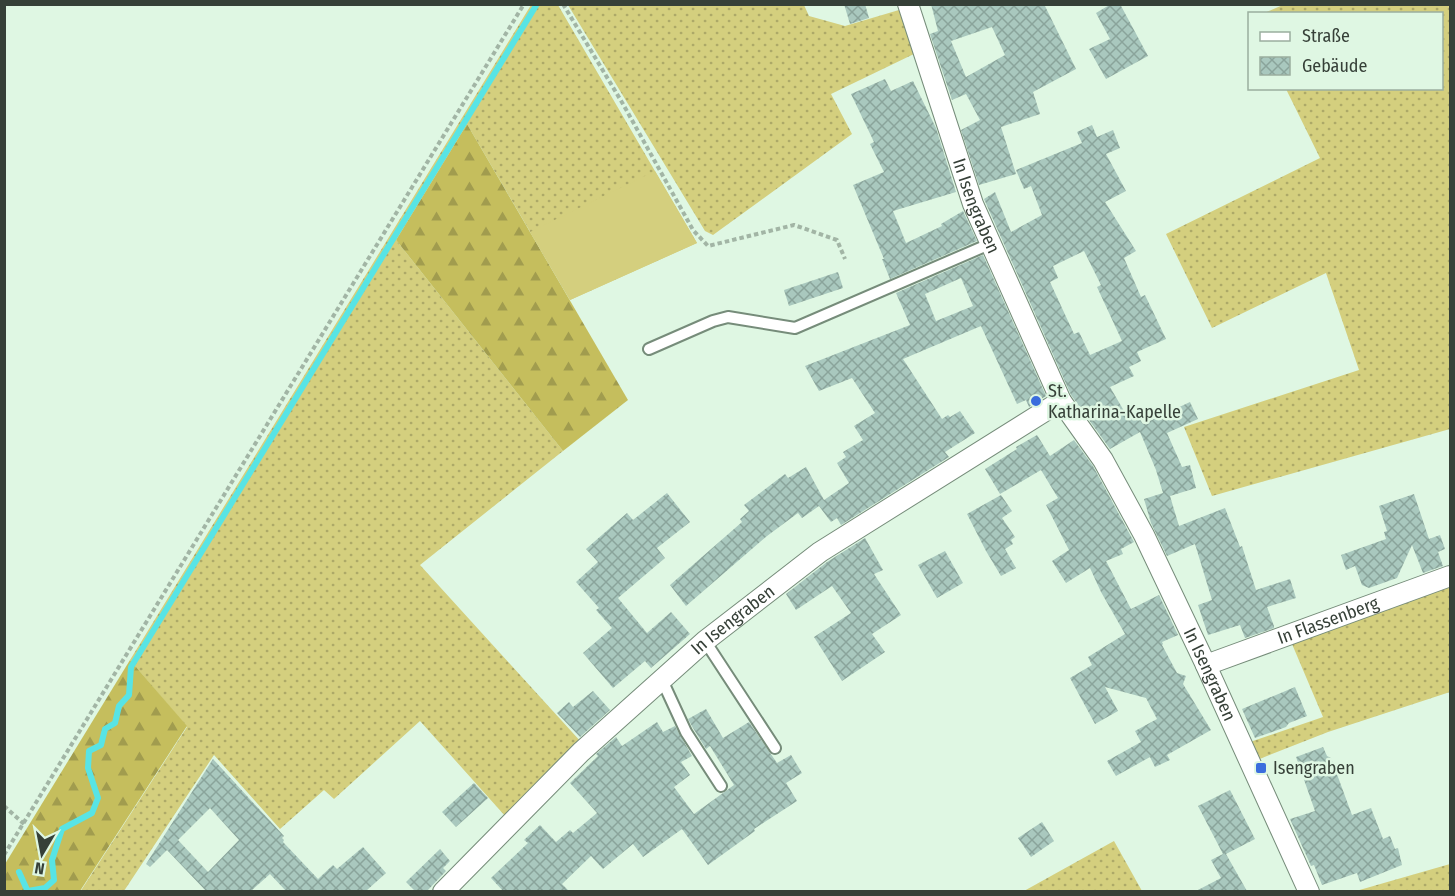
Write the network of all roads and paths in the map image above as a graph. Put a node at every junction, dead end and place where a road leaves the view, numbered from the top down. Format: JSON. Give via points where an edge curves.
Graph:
{"nodes":[{"id":1,"x":524,"y":4,"type":"edge"},
{"id":2,"x":564,"y":4,"type":"edge"},
{"id":3,"x":908,"y":4,"type":"edge"},
{"id":4,"x":992,"y":243,"type":"junction"},
{"id":5,"x":845,"y":260,"type":"dead end"},
{"id":6,"x":649,"y":349,"type":"dead end"},
{"id":7,"x":1061,"y":401,"type":"junction"},
{"id":8,"x":1450,"y":576,"type":"edge"},
{"id":9,"x":705,"y":641,"type":"junction"},
{"id":10,"x":1206,"y":665,"type":"junction"},
{"id":11,"x":662,"y":680,"type":"junction"},
{"id":12,"x":775,"y":748,"type":"dead end"},
{"id":13,"x":721,"y":786,"type":"dead end"},
{"id":14,"x":4,"y":806,"type":"edge"},
{"id":15,"x":24,"y":824,"type":"junction"},
{"id":16,"x":4,"y":855,"type":"edge"},
{"id":17,"x":443,"y":891,"type":"edge"},
{"id":18,"x":1309,"y":891,"type":"edge"}],
"edges":[{"from":1,"to":15,"type":"path"},
{"from":2,"to":5,"type":"path","via":[[693,230],[708,246],[794,225],[837,240]]},
{"from":3,"to":4,"type":"street","name":"In Isengraben","via":[[974,204]]},
{"from":4,"to":6,"type":"lane","via":[[795,328],[729,317]]},
{"from":4,"to":7,"type":"street","name":"In Isengraben"},
{"from":7,"to":9,"type":"street","name":"In Isengraben","via":[[820,552]]},
{"from":7,"to":10,"type":"street","name":"In Isengraben","via":[[1103,460]]},
{"from":8,"to":10,"type":"street","name":"In Flassenberg"},
{"from":9,"to":11,"type":"street","name":"In Isengraben"},
{"from":9,"to":12,"type":"lane"},
{"from":10,"to":18,"type":"street","name":"In Isengraben"},
{"from":11,"to":13,"type":"lane","via":[[686,732]]},
{"from":11,"to":17,"type":"street","name":"In Isengraben","via":[[581,752]]},
{"from":14,"to":15,"type":"path"},
{"from":15,"to":16,"type":"path"}]}
